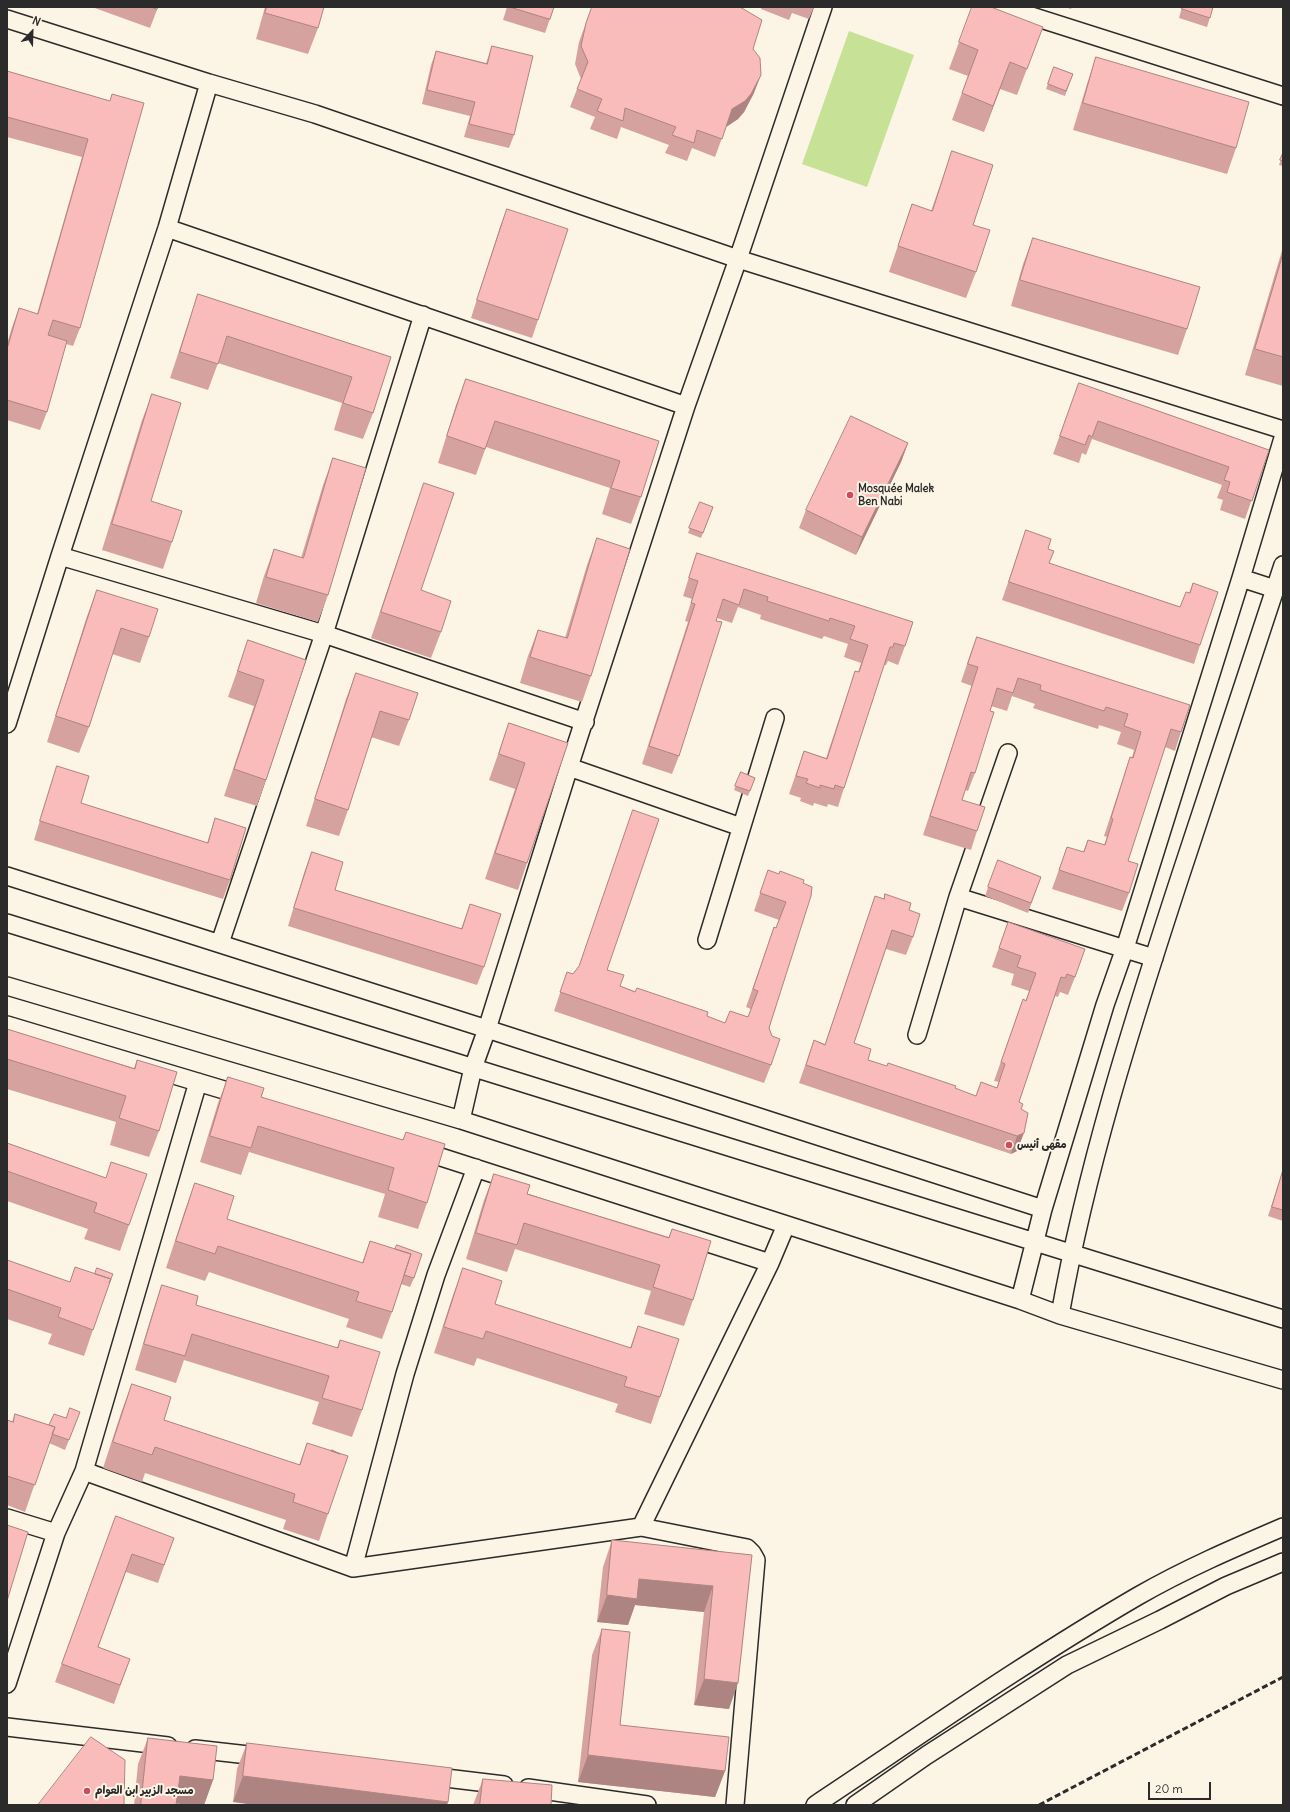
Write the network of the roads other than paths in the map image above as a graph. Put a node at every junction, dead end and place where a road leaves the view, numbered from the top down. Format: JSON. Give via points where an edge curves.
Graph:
{"nodes":[{"id":1,"x":823,"y":7,"type":"edge"},
{"id":2,"x":1003,"y":7,"type":"edge"},
{"id":3,"x":7,"y":19,"type":"edge"},
{"id":4,"x":209,"y":83,"type":"junction"},
{"id":5,"x":1283,"y":96,"type":"edge"},
{"id":6,"x":167,"y":228,"type":"junction"},
{"id":7,"x":738,"y":259,"type":"junction"},
{"id":8,"x":423,"y":315,"type":"junction"},
{"id":9,"x":686,"y":406,"type":"junction"},
{"id":10,"x":1283,"y":430,"type":"edge"},
{"id":11,"x":1283,"y":438,"type":"edge"},
{"id":12,"x":60,"y":556,"type":"junction"},
{"id":13,"x":1283,"y":565,"type":"edge"},
{"id":14,"x":1241,"y":578,"type":"junction"},
{"id":15,"x":1275,"y":589,"type":"junction"},
{"id":16,"x":324,"y":634,"type":"junction"},
{"id":17,"x":774,"y":718,"type":"dead end"},
{"id":18,"x":585,"y":722,"type":"junction"},
{"id":19,"x":7,"y":724,"type":"edge"},
{"id":20,"x":1008,"y":753,"type":"dead end"},
{"id":21,"x":569,"y":767,"type":"junction"},
{"id":22,"x":741,"y":827,"type":"junction"},
{"id":23,"x":7,"y":876,"type":"edge"},
{"id":24,"x":958,"y":897,"type":"junction"},
{"id":25,"x":7,"y":923,"type":"edge"},
{"id":26,"x":707,"y":940,"type":"dead end"},
{"id":27,"x":220,"y":943,"type":"junction"},
{"id":28,"x":1125,"y":948,"type":"junction"},
{"id":29,"x":1154,"y":958,"type":"junction"},
{"id":30,"x":7,"y":986,"type":"edge"},
{"id":31,"x":7,"y":1025,"type":"edge"},
{"id":32,"x":487,"y":1029,"type":"junction"},
{"id":33,"x":917,"y":1035,"type":"dead end"},
{"id":34,"x":473,"y":1068,"type":"junction"},
{"id":35,"x":198,"y":1082,"type":"junction"},
{"id":36,"x":258,"y":1101,"type":"edge"},
{"id":37,"x":461,"y":1120,"type":"junction"},
{"id":38,"x":401,"y":1145,"type":"edge"},
{"id":39,"x":476,"y":1168,"type":"junction"},
{"id":40,"x":1043,"y":1209,"type":"junction"},
{"id":41,"x":786,"y":1225,"type":"junction"},
{"id":42,"x":1034,"y":1242,"type":"junction"},
{"id":43,"x":1072,"y":1254,"type":"junction"},
{"id":44,"x":770,"y":1263,"type":"junction"},
{"id":45,"x":1020,"y":1300,"type":"junction"},
{"id":46,"x":1060,"y":1314,"type":"junction"},
{"id":47,"x":1283,"y":1319,"type":"edge"},
{"id":48,"x":1283,"y":1380,"type":"edge"},
{"id":49,"x":84,"y":1471,"type":"junction"},
{"id":50,"x":7,"y":1518,"type":"edge"},
{"id":51,"x":642,"y":1527,"type":"junction"},
{"id":52,"x":1283,"y":1527,"type":"edge"},
{"id":53,"x":56,"y":1533,"type":"junction"},
{"id":54,"x":1283,"y":1562,"type":"edge"},
{"id":55,"x":353,"y":1568,"type":"junction"},
{"id":56,"x":7,"y":1684,"type":"edge"},
{"id":57,"x":7,"y":1727,"type":"edge"},
{"id":58,"x":283,"y":1759,"type":"edge"},
{"id":59,"x":409,"y":1774,"type":"edge"},
{"id":60,"x":558,"y":1798,"type":"edge"},
{"id":61,"x":647,"y":1805,"type":"edge"},
{"id":62,"x":735,"y":1805,"type":"edge"},
{"id":63,"x":815,"y":1805,"type":"edge"},
{"id":64,"x":855,"y":1805,"type":"edge"}],
"edges":[{"from":1,"to":7,"type":"street"},
{"from":2,"to":5,"type":"street"},
{"from":3,"to":4,"type":"street"},
{"from":4,"to":6,"type":"street"},
{"from":4,"to":7,"type":"street","via":[[315,114]]},
{"from":6,"to":8,"type":"street"},
{"from":6,"to":12,"type":"street"},
{"from":7,"to":9,"type":"street"},
{"from":7,"to":10,"type":"street"},
{"from":8,"to":9,"type":"street"},
{"from":8,"to":16,"type":"street"},
{"from":9,"to":18,"type":"street"},
{"from":11,"to":14,"type":"street"},
{"from":12,"to":16,"type":"street"},
{"from":12,"to":19,"type":"street"},
{"from":13,"to":15,"type":"street"},
{"from":14,"to":15,"type":"street"},
{"from":14,"to":28,"type":"street"},
{"from":15,"to":29,"type":"street"},
{"from":16,"to":18,"type":"street"},
{"from":16,"to":27,"type":"street"},
{"from":17,"to":22,"type":"street"},
{"from":18,"to":21,"type":"street"},
{"from":20,"to":24,"type":"street"},
{"from":21,"to":22,"type":"street"},
{"from":21,"to":32,"type":"street"},
{"from":22,"to":26,"type":"street"},
{"from":23,"to":27,"type":"street"},
{"from":24,"to":28,"type":"street"},
{"from":24,"to":33,"type":"street"},
{"from":25,"to":34,"type":"street"},
{"from":27,"to":32,"type":"street"},
{"from":28,"to":29,"type":"street"},
{"from":28,"to":40,"type":"street"},
{"from":29,"to":43,"type":"street","via":[[1106,1109]]},
{"from":30,"to":37,"type":"street"},
{"from":31,"to":35,"type":"street"},
{"from":32,"to":34,"type":"street"},
{"from":32,"to":40,"type":"street"},
{"from":34,"to":37,"type":"street"},
{"from":34,"to":42,"type":"street"},
{"from":35,"to":36,"type":"street"},
{"from":35,"to":49,"type":"street"},
{"from":37,"to":41,"type":"street"},
{"from":38,"to":39,"type":"street"},
{"from":39,"to":44,"type":"street"},
{"from":39,"to":55,"type":"street","via":[[436,1275],[405,1374]]},
{"from":40,"to":42,"type":"street"},
{"from":41,"to":44,"type":"street"},
{"from":41,"to":45,"type":"street"},
{"from":42,"to":43,"type":"street"},
{"from":42,"to":45,"type":"street"},
{"from":43,"to":46,"type":"street"},
{"from":43,"to":47,"type":"street"},
{"from":44,"to":51,"type":"street"},
{"from":45,"to":46,"type":"street"},
{"from":46,"to":48,"type":"street"},
{"from":49,"to":53,"type":"street"},
{"from":49,"to":55,"type":"street"},
{"from":50,"to":53,"type":"street"},
{"from":51,"to":55,"type":"street"},
{"from":51,"to":62,"type":"street","via":[[747,1548],[756,1560]]},
{"from":52,"to":63,"type":"street","via":[[1214,1556],[1139,1596],[1042,1655]]},
{"from":53,"to":56,"type":"street"},
{"from":54,"to":64,"type":"street","via":[[1226,1586],[1067,1665],[927,1755]]},
{"from":57,"to":58,"type":"street"},
{"from":59,"to":60,"type":"street"},
{"from":60,"to":61,"type":"street"}]}
